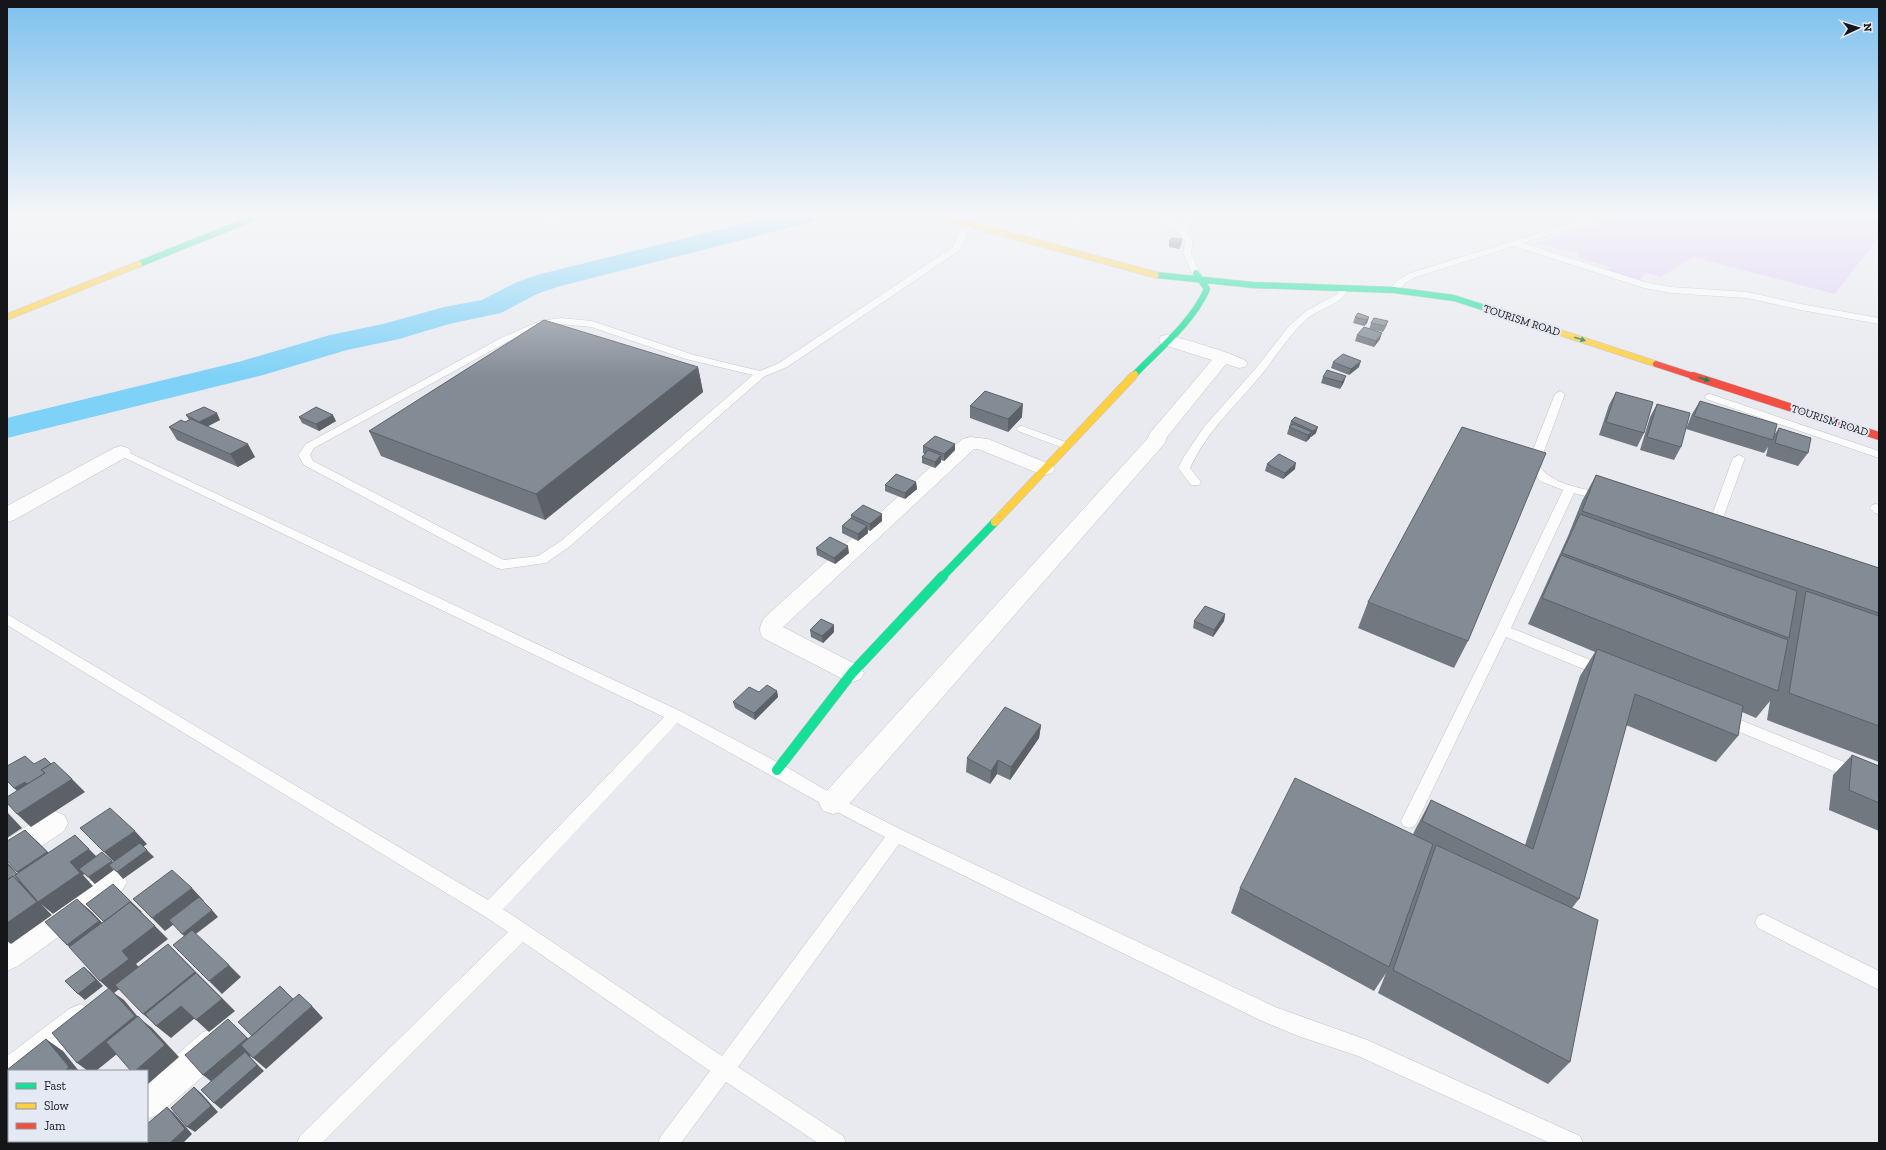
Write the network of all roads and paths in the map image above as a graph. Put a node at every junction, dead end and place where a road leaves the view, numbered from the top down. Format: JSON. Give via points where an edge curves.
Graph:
{"nodes":[{"id":1,"x":122,"y":271,"type":"edge"},
{"id":2,"x":923,"y":271,"type":"edge"},
{"id":3,"x":1140,"y":271,"type":"edge"},
{"id":4,"x":1171,"y":271,"type":"edge"},
{"id":5,"x":1196,"y":271,"type":"edge"},
{"id":6,"x":1426,"y":271,"type":"edge"},
{"id":7,"x":1597,"y":271,"type":"edge"},
{"id":8,"x":1199,"y":277,"type":"junction"},
{"id":9,"x":1402,"y":281,"type":"junction"},
{"id":10,"x":1422,"y":283,"type":"dead end"},
{"id":11,"x":1446,"y":287,"type":"dead end"},
{"id":12,"x":1343,"y":289,"type":"junction"},
{"id":13,"x":1394,"y":290,"type":"junction"},
{"id":14,"x":1488,"y":299,"type":"dead end"},
{"id":15,"x":7,"y":317,"type":"edge"},
{"id":16,"x":1879,"y":321,"type":"edge"},
{"id":17,"x":1167,"y":340,"type":"junction"},
{"id":18,"x":761,"y":374,"type":"junction"},
{"id":19,"x":1560,"y":394,"type":"dead end"},
{"id":20,"x":1710,"y":397,"type":"dead end"},
{"id":21,"x":1022,"y":429,"type":"dead end"},
{"id":22,"x":1879,"y":436,"type":"edge"},
{"id":23,"x":1067,"y":446,"type":"junction"},
{"id":24,"x":121,"y":452,"type":"joint"},
{"id":25,"x":1879,"y":455,"type":"edge"},
{"id":26,"x":1739,"y":458,"type":"dead end"},
{"id":27,"x":1045,"y":469,"type":"junction"},
{"id":28,"x":1195,"y":482,"type":"dead end"},
{"id":29,"x":1570,"y":488,"type":"junction"},
{"id":30,"x":1614,"y":500,"type":"edge"},
{"id":31,"x":7,"y":515,"type":"edge"},
{"id":32,"x":1700,"y":523,"type":"edge"},
{"id":33,"x":1714,"y":526,"type":"junction"},
{"id":34,"x":1729,"y":531,"type":"edge"},
{"id":35,"x":7,"y":619,"type":"edge"},
{"id":36,"x":1503,"y":630,"type":"junction"},
{"id":37,"x":852,"y":673,"type":"junction"},
{"id":38,"x":1613,"y":675,"type":"edge"},
{"id":39,"x":1709,"y":714,"type":"edge"},
{"id":40,"x":675,"y":715,"type":"junction"},
{"id":41,"x":777,"y":770,"type":"junction"},
{"id":42,"x":1879,"y":783,"type":"edge"},
{"id":43,"x":832,"y":803,"type":"junction"},
{"id":44,"x":1409,"y":821,"type":"dead end"},
{"id":45,"x":54,"y":823,"type":"dead end"},
{"id":46,"x":896,"y":835,"type":"junction"},
{"id":47,"x":7,"y":854,"type":"edge"},
{"id":48,"x":112,"y":882,"type":"dead end"},
{"id":49,"x":490,"y":910,"type":"junction"},
{"id":50,"x":1764,"y":922,"type":"dead end"},
{"id":51,"x":521,"y":932,"type":"junction"},
{"id":52,"x":7,"y":956,"type":"edge"},
{"id":53,"x":1879,"y":981,"type":"edge"},
{"id":54,"x":100,"y":1004,"type":"edge"},
{"id":55,"x":225,"y":1035,"type":"edge"},
{"id":56,"x":16,"y":1070,"type":"edge"},
{"id":57,"x":724,"y":1070,"type":"junction"},
{"id":58,"x":148,"y":1101,"type":"edge"},
{"id":59,"x":307,"y":1143,"type":"edge"},
{"id":60,"x":668,"y":1143,"type":"edge"},
{"id":61,"x":836,"y":1143,"type":"edge"},
{"id":62,"x":1573,"y":1143,"type":"edge"}],
"edges":[{"from":1,"to":15,"type":"main road"},
{"from":2,"to":18,"type":"lane","via":[[783,365]]},
{"from":3,"to":8,"type":"main road","name":"TOURISM ROAD","via":[[1161,276]]},
{"from":4,"to":8,"type":"main road","name":"TOURISM ROAD"},
{"from":5,"to":8,"type":"lane"},
{"from":6,"to":9,"type":"lane"},
{"from":7,"to":16,"type":"lane","via":[[1671,290],[1747,295]]},
{"from":8,"to":9,"type":"main road","via":[[1268,276]]},
{"from":8,"to":12,"type":"main road","name":"TOURISM ROAD","via":[[1253,285]]},
{"from":8,"to":17,"type":"main road","via":[[1207,289],[1205,298]]},
{"from":9,"to":10,"type":"main road"},
{"from":9,"to":13,"type":"lane"},
{"from":11,"to":14,"type":"main road","name":"TOURISM ROAD"},
{"from":12,"to":13,"type":"main road","name":"TOURISM ROAD"},
{"from":12,"to":28,"type":"lane","via":[[1341,295],[1313,309],[1292,329],[1200,440],[1189,455],[1184,468]]},
{"from":13,"to":22,"type":"main road","name":"TOURISM ROAD","one_way":true,"via":[[1454,298]]},
{"from":17,"to":23,"type":"main road"},
{"from":17,"to":43,"type":"street","via":[[1231,360],[1157,437],[1158,439]]},
{"from":18,"to":18,"type":"lane","via":[[690,357],[592,324],[561,321],[540,324],[497,344],[310,446],[304,455],[308,463],[502,565],[541,560],[565,544]]},
{"from":19,"to":29,"type":"lane","via":[[1533,465],[1537,474],[1545,480]]},
{"from":20,"to":25,"type":"lane"},
{"from":21,"to":23,"type":"lane"},
{"from":23,"to":27,"type":"main road"},
{"from":24,"to":31,"type":"street"},
{"from":24,"to":40,"type":"lane"},
{"from":26,"to":33,"type":"lane"},
{"from":27,"to":37,"type":"main road"},
{"from":27,"to":37,"type":"street","via":[[981,443],[970,443],[772,624],[771,632]]},
{"from":29,"to":30,"type":"lane"},
{"from":29,"to":36,"type":"lane"},
{"from":32,"to":33,"type":"lane"},
{"from":33,"to":34,"type":"lane"},
{"from":35,"to":49,"type":"lane"},
{"from":36,"to":38,"type":"lane"},
{"from":36,"to":44,"type":"lane"},
{"from":37,"to":41,"type":"main road"},
{"from":39,"to":42,"type":"lane"},
{"from":40,"to":41,"type":"lane"},
{"from":40,"to":49,"type":"lane"},
{"from":41,"to":43,"type":"lane"},
{"from":43,"to":46,"type":"lane"},
{"from":45,"to":47,"type":"street"},
{"from":46,"to":57,"type":"lane"},
{"from":46,"to":62,"type":"lane","via":[[1269,1014],[1360,1047]]},
{"from":48,"to":52,"type":"street"},
{"from":49,"to":51,"type":"lane"},
{"from":50,"to":53,"type":"lane"},
{"from":51,"to":57,"type":"lane"},
{"from":51,"to":59,"type":"lane"},
{"from":54,"to":56,"type":"street"},
{"from":55,"to":58,"type":"street"},
{"from":57,"to":60,"type":"lane"},
{"from":57,"to":61,"type":"lane"}]}
